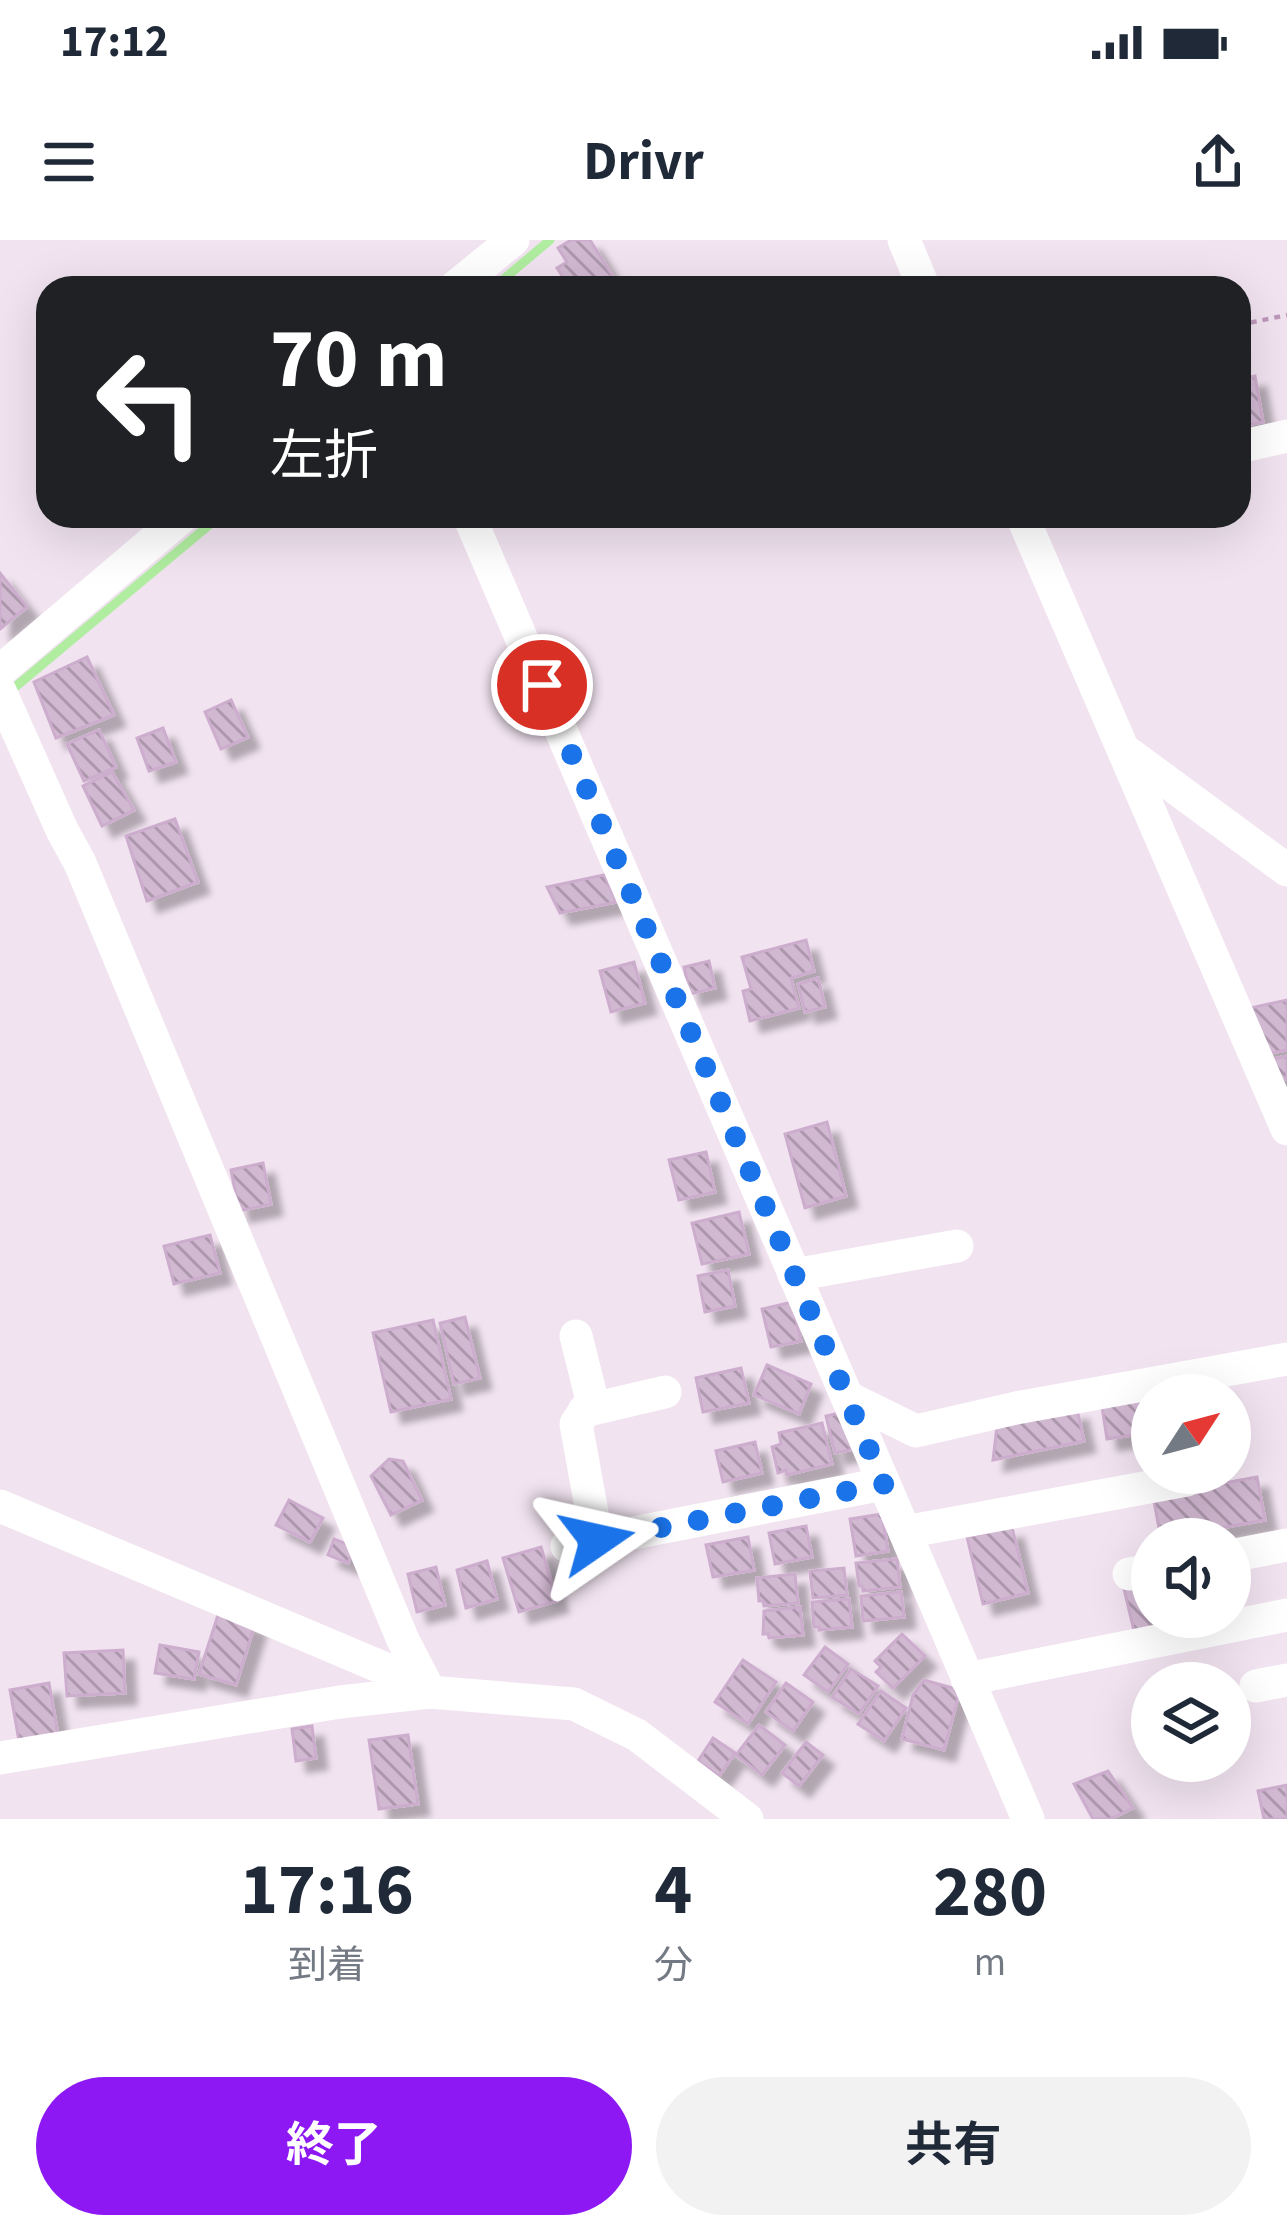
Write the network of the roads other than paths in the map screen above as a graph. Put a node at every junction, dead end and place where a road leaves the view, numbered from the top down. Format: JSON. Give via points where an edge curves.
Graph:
{"nodes":[{"id":1,"x":513,"y":240,"type":"edge"},
{"id":2,"x":904,"y":240,"type":"edge"},
{"id":3,"x":469,"y":276,"type":"edge"},
{"id":4,"x":919,"y":276,"type":"edge"},
{"id":5,"x":1287,"y":436,"type":"edge"},
{"id":6,"x":1251,"y":444,"type":"edge"},
{"id":7,"x":169,"y":528,"type":"edge"},
{"id":8,"x":474,"y":528,"type":"edge"},
{"id":9,"x":1027,"y":528,"type":"edge"},
{"id":10,"x":0,"y":671,"type":"edge"},
{"id":11,"x":5,"y":703,"type":"edge"},
{"id":12,"x":1123,"y":748,"type":"junction"},
{"id":13,"x":1287,"y":870,"type":"edge"},
{"id":14,"x":1287,"y":1129,"type":"edge"},
{"id":15,"x":957,"y":1246,"type":"dead end"},
{"id":16,"x":794,"y":1275,"type":"junction"},
{"id":17,"x":576,"y":1336,"type":"dead end"},
{"id":18,"x":1287,"y":1359,"type":"edge"},
{"id":19,"x":665,"y":1391,"type":"dead end"},
{"id":20,"x":847,"y":1397,"type":"junction"},
{"id":21,"x":584,"y":1411,"type":"junction"},
{"id":22,"x":884,"y":1484,"type":"junction"},
{"id":23,"x":1131,"y":1490,"type":"edge"},
{"id":24,"x":0,"y":1506,"type":"edge"},
{"id":25,"x":905,"y":1532,"type":"junction"},
{"id":26,"x":1287,"y":1545,"type":"edge"},
{"id":27,"x":1251,"y":1552,"type":"edge"},
{"id":28,"x":1287,"y":1615,"type":"edge"},
{"id":29,"x":968,"y":1678,"type":"junction"},
{"id":30,"x":430,"y":1692,"type":"junction"},
{"id":31,"x":0,"y":1758,"type":"edge"},
{"id":32,"x":747,"y":1819,"type":"edge"},
{"id":33,"x":1028,"y":1819,"type":"edge"}],
"edges":[{"from":1,"to":3,"type":"street"},
{"from":2,"to":4,"type":"street"},
{"from":5,"to":6,"type":"street"},
{"from":7,"to":10,"type":"street"},
{"from":8,"to":16,"type":"street"},
{"from":9,"to":12,"type":"street"},
{"from":11,"to":30,"type":"street"},
{"from":12,"to":13,"type":"street"},
{"from":12,"to":14,"type":"street"},
{"from":15,"to":16,"type":"street"},
{"from":16,"to":20,"type":"street"},
{"from":17,"to":21,"type":"street","via":[[592,1400]]},
{"from":18,"to":20,"type":"street","via":[[916,1431]]},
{"from":19,"to":21,"type":"street"},
{"from":20,"to":22,"type":"street"},
{"from":21,"to":22,"type":"street","via":[[576,1424],[582,1543]]},
{"from":22,"to":25,"type":"street"},
{"from":23,"to":25,"type":"street"},
{"from":24,"to":30,"type":"street"},
{"from":25,"to":29,"type":"street"},
{"from":26,"to":27,"type":"street"},
{"from":28,"to":29,"type":"street"},
{"from":29,"to":33,"type":"street"},
{"from":30,"to":31,"type":"street"},
{"from":30,"to":32,"type":"street","via":[[574,1704],[637,1735]]}]}
